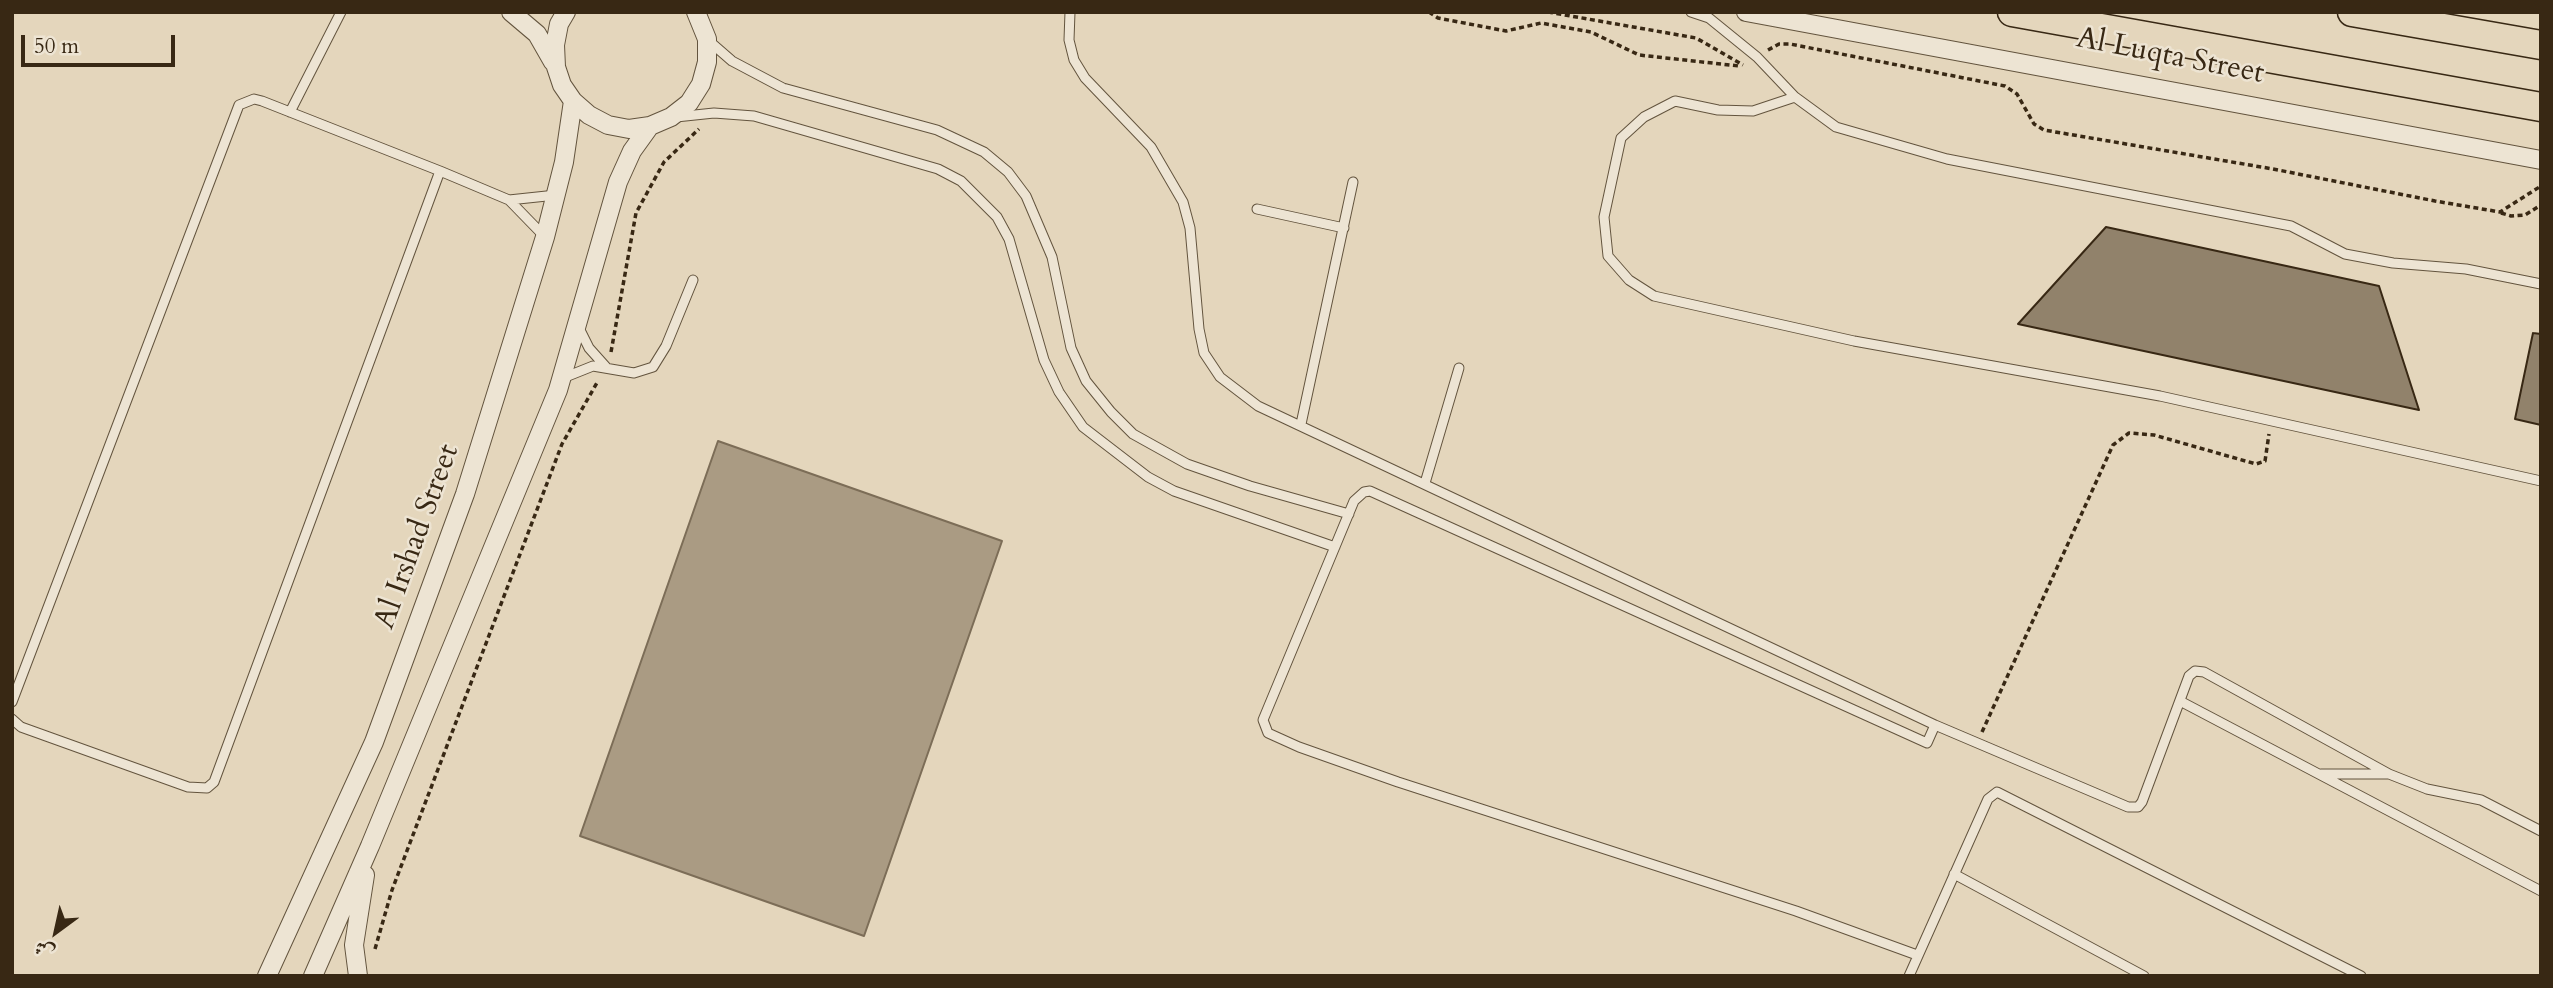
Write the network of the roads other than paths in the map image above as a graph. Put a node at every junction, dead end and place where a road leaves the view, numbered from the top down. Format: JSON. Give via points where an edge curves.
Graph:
{"nodes":[{"id":1,"x":341,"y":12,"type":"edge"},
{"id":2,"x":511,"y":12,"type":"edge"},
{"id":3,"x":566,"y":12,"type":"edge"},
{"id":4,"x":696,"y":12,"type":"edge"},
{"id":5,"x":1070,"y":12,"type":"edge"},
{"id":6,"x":1691,"y":12,"type":"edge"},
{"id":7,"x":1746,"y":12,"type":"edge"},
{"id":8,"x":2012,"y":12,"type":"edge"},
{"id":9,"x":2352,"y":12,"type":"edge"},
{"id":10,"x":707,"y":39,"type":"junction"},
{"id":11,"x":2541,"y":43,"type":"edge"},
{"id":12,"x":556,"y":66,"type":"junction"},
{"id":13,"x":1795,"y":97,"type":"junction"},
{"id":14,"x":2505,"y":100,"type":"junction"},
{"id":15,"x":572,"y":101,"type":"junction"},
{"id":16,"x":2541,"y":107,"type":"edge"},
{"id":17,"x":290,"y":111,"type":"junction"},
{"id":18,"x":2541,"y":114,"type":"edge"},
{"id":19,"x":671,"y":117,"type":"junction"},
{"id":20,"x":650,"y":127,"type":"junction"},
{"id":21,"x":2541,"y":160,"type":"edge"},
{"id":22,"x":440,"y":172,"type":"junction"},
{"id":23,"x":1353,"y":182,"type":"dead end"},
{"id":24,"x":556,"y":195,"type":"junction"},
{"id":25,"x":509,"y":200,"type":"junction"},
{"id":26,"x":1257,"y":209,"type":"dead end"},
{"id":27,"x":1343,"y":228,"type":"junction"},
{"id":28,"x":545,"y":237,"type":"junction"},
{"id":29,"x":693,"y":280,"type":"dead end"},
{"id":30,"x":2541,"y":284,"type":"edge"},
{"id":31,"x":577,"y":324,"type":"junction"},
{"id":32,"x":606,"y":367,"type":"junction"},
{"id":33,"x":1459,"y":368,"type":"dead end"},
{"id":34,"x":561,"y":379,"type":"junction"},
{"id":35,"x":1301,"y":424,"type":"junction"},
{"id":36,"x":2541,"y":481,"type":"edge"},
{"id":37,"x":1425,"y":483,"type":"junction"},
{"id":38,"x":1349,"y":514,"type":"junction"},
{"id":39,"x":1335,"y":547,"type":"junction"},
{"id":40,"x":2180,"y":701,"type":"junction"},
{"id":41,"x":12,"y":702,"type":"edge"},
{"id":42,"x":12,"y":719,"type":"edge"},
{"id":43,"x":1935,"y":725,"type":"junction"},
{"id":44,"x":2319,"y":774,"type":"junction"},
{"id":45,"x":2389,"y":774,"type":"junction"},
{"id":46,"x":2541,"y":831,"type":"edge"},
{"id":47,"x":370,"y":846,"type":"junction"},
{"id":48,"x":1954,"y":874,"type":"junction"},
{"id":49,"x":2541,"y":891,"type":"edge"},
{"id":50,"x":1917,"y":955,"type":"junction"},
{"id":51,"x":267,"y":976,"type":"edge"},
{"id":52,"x":313,"y":976,"type":"edge"},
{"id":53,"x":358,"y":976,"type":"edge"},
{"id":54,"x":1910,"y":976,"type":"edge"},
{"id":55,"x":2144,"y":976,"type":"edge"},
{"id":56,"x":2361,"y":976,"type":"edge"}],
"edges":[{"from":1,"to":17,"type":"lane"},
{"from":2,"to":12,"type":"street","via":[[537,34]]},
{"from":3,"to":12,"type":"street","via":[[555,45]]},
{"from":4,"to":10,"type":"street"},
{"from":5,"to":35,"type":"lane","via":[[1074,60],[1085,78],[1152,147],[1183,202],[1194,255],[1204,353],[1236,392]]},
{"from":6,"to":13,"type":"lane","via":[[1709,18],[1757,57]]},
{"from":7,"to":21,"type":"street","name":"Al Luqta Street"},
{"from":8,"to":14,"type":"main road","name":"Al Luqta Street"},
{"from":9,"to":11,"type":"main road"},
{"from":10,"to":19,"type":"street","via":[[701,84]]},
{"from":10,"to":38,"type":"lane","via":[[732,61],[783,88],[937,130],[984,152],[1027,196],[1052,257],[1071,348],[1086,381],[1133,434],[1187,464]]},
{"from":12,"to":15,"type":"street"},
{"from":13,"to":30,"type":"lane","via":[[1836,127],[1947,159],[2291,226],[2345,254]]},
{"from":13,"to":36,"type":"lane","via":[[1753,111],[1675,101],[1644,117],[1621,138],[1604,217],[1608,256],[1629,281],[1654,296],[1841,338],[2160,396]]},
{"from":14,"to":16,"type":"main road","name":"Al Luqta Street"},
{"from":14,"to":18,"type":"main road"},
{"from":15,"to":20,"type":"street","via":[[608,125]]},
{"from":15,"to":24,"type":"street","name":"Al Irshad Street"},
{"from":17,"to":22,"type":"lane"},
{"from":17,"to":41,"type":"lane","via":[[254,99],[246,100],[235,113]]},
{"from":19,"to":20,"type":"street"},
{"from":19,"to":39,"type":"lane","via":[[754,116],[938,169],[961,181],[980,198],[1009,239],[1044,360],[1059,393],[1083,427],[1148,477],[1174,491]]},
{"from":20,"to":31,"type":"street","via":[[618,182]]},
{"from":22,"to":25,"type":"lane"},
{"from":22,"to":42,"type":"lane","via":[[214,782],[207,788],[188,787],[21,727]]},
{"from":23,"to":27,"type":"lane"},
{"from":24,"to":25,"type":"lane"},
{"from":24,"to":28,"type":"street","name":"Al Irshad Street"},
{"from":25,"to":28,"type":"lane"},
{"from":26,"to":27,"type":"lane"},
{"from":27,"to":35,"type":"lane"},
{"from":28,"to":51,"type":"street","name":"Al Irshad Street","via":[[465,494],[374,742]]},
{"from":29,"to":32,"type":"lane","via":[[653,367],[634,373]]},
{"from":31,"to":32,"type":"lane"},
{"from":31,"to":34,"type":"street"},
{"from":32,"to":34,"type":"lane","via":[[584,368]]},
{"from":33,"to":37,"type":"lane"},
{"from":34,"to":47,"type":"street"},
{"from":35,"to":37,"type":"lane"},
{"from":37,"to":43,"type":"lane"},
{"from":38,"to":39,"type":"lane"},
{"from":38,"to":43,"type":"lane","via":[[1358,495],[1377,493],[1927,743]]},
{"from":39,"to":50,"type":"lane","via":[[1264,720],[1274,737]]},
{"from":40,"to":43,"type":"lane","via":[[2138,807],[2128,807]]},
{"from":40,"to":44,"type":"lane"},
{"from":40,"to":45,"type":"lane","via":[[2189,676],[2194,671],[2204,672]]},
{"from":44,"to":45,"type":"lane"},
{"from":44,"to":49,"type":"lane"},
{"from":45,"to":46,"type":"lane","via":[[2427,789],[2481,800]]},
{"from":47,"to":52,"type":"street"},
{"from":47,"to":53,"type":"street","via":[[354,945]]},
{"from":48,"to":50,"type":"lane"},
{"from":48,"to":55,"type":"lane"},
{"from":48,"to":56,"type":"lane","via":[[1988,799],[2001,792]]},
{"from":50,"to":54,"type":"lane"}]}
